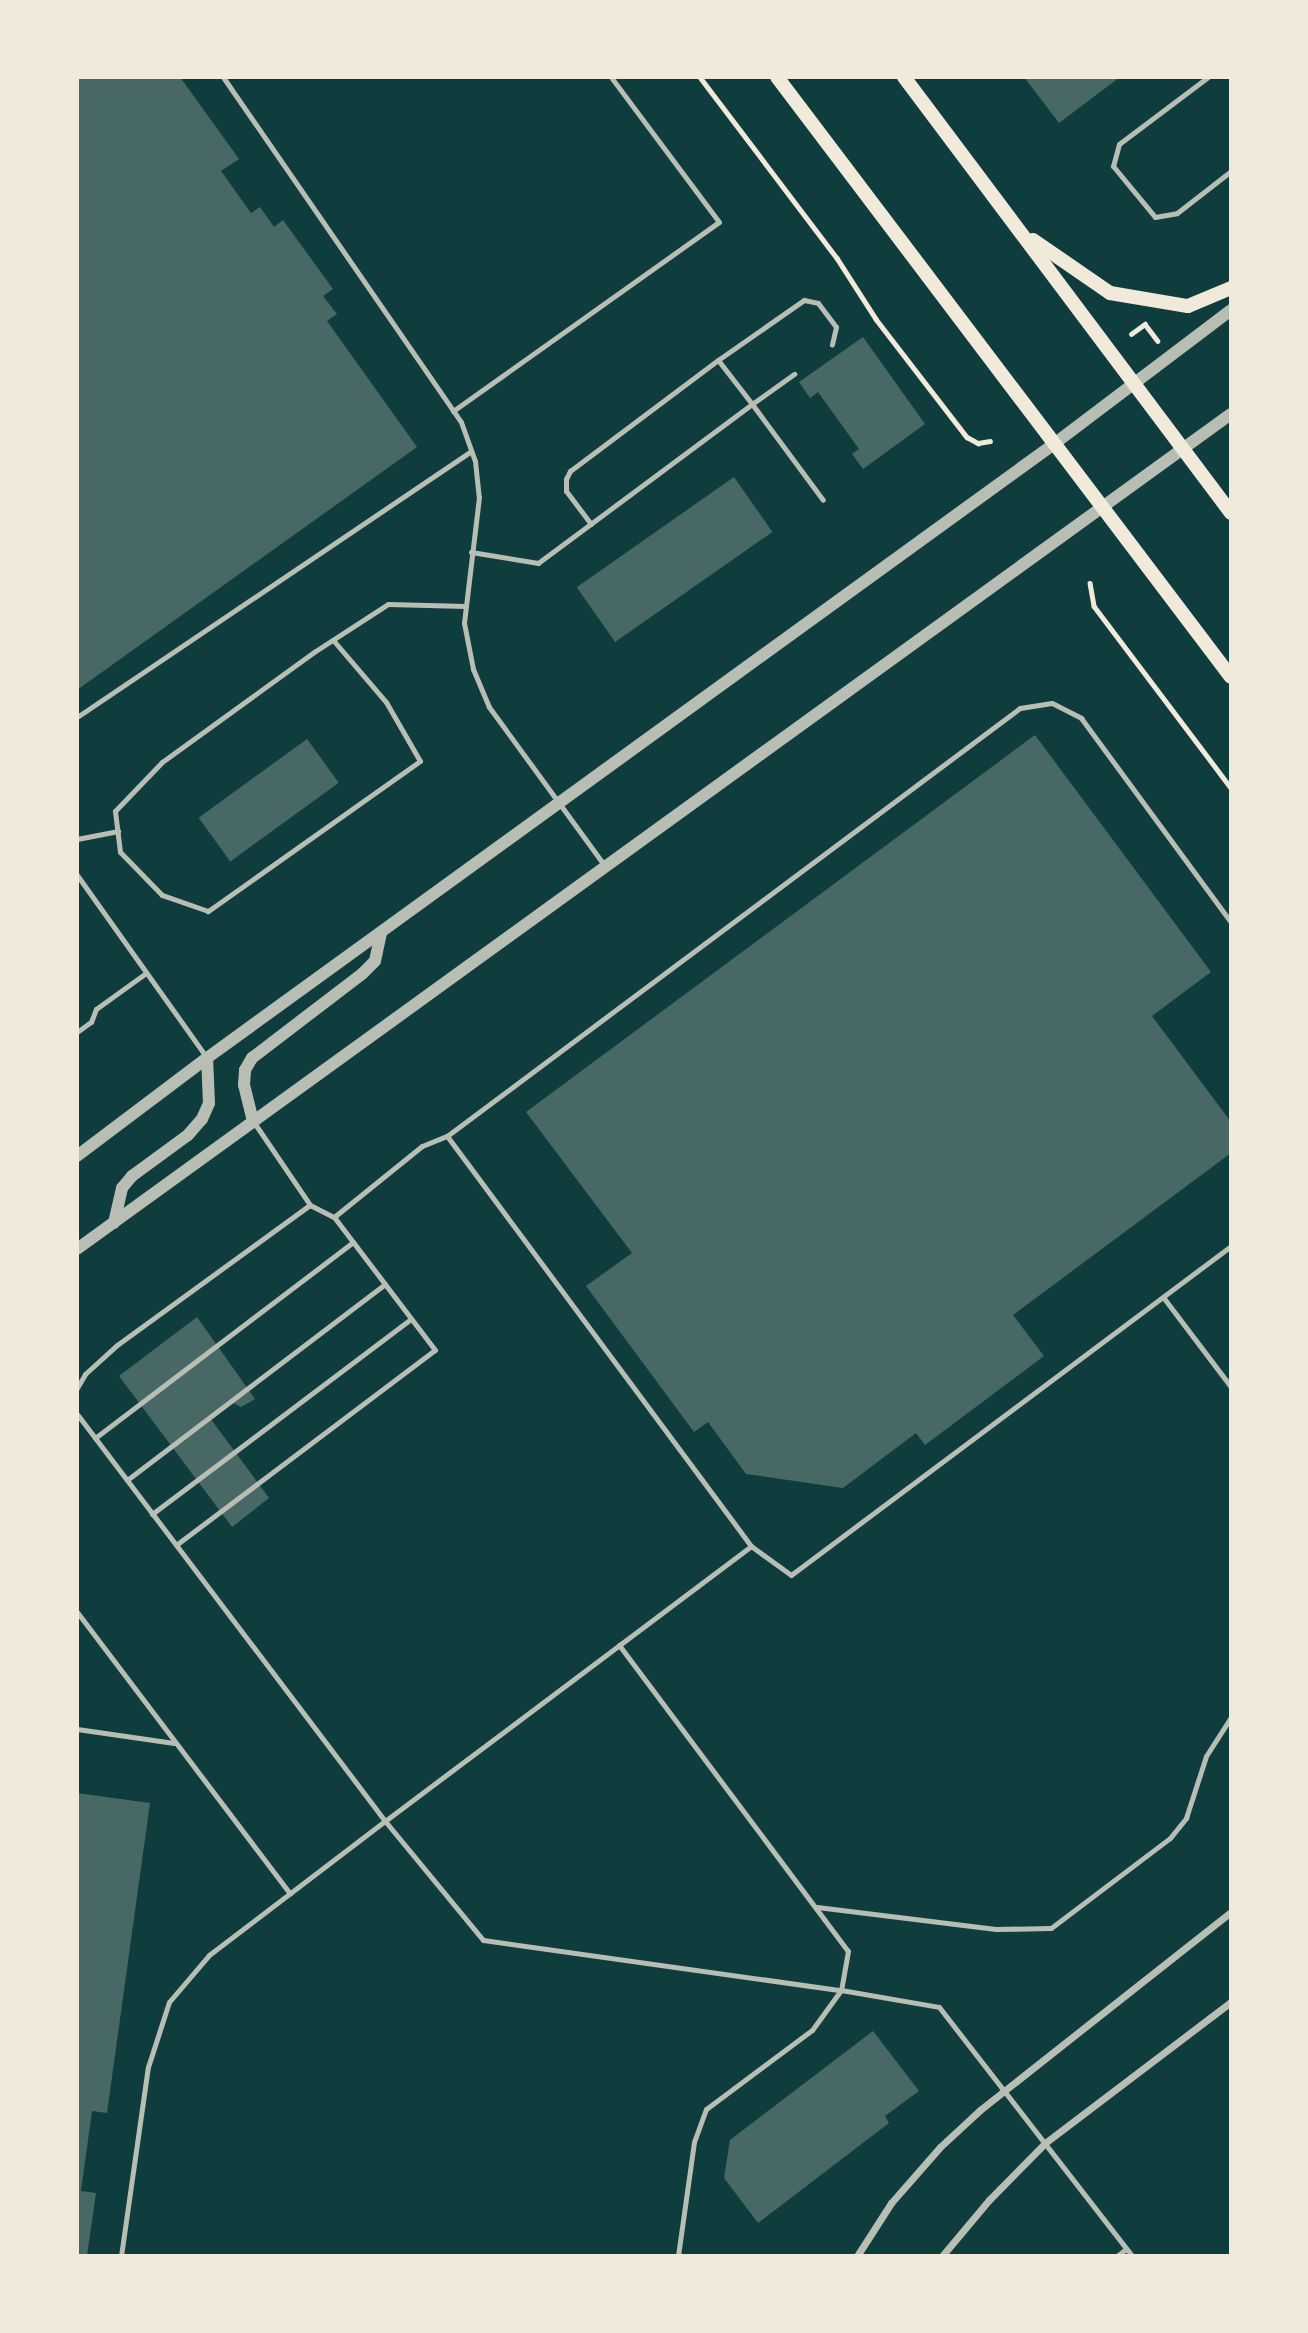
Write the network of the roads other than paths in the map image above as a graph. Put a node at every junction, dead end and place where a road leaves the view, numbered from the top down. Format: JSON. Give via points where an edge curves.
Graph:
{"nodes":[{"id":1,"x":223,"y":77,"type":"edge"},
{"id":2,"x":611,"y":77,"type":"edge"},
{"id":3,"x":778,"y":77,"type":"edge"},
{"id":4,"x":904,"y":77,"type":"edge"},
{"id":5,"x":1208,"y":77,"type":"edge"},
{"id":6,"x":1231,"y":171,"type":"edge"},
{"id":7,"x":1022,"y":233,"type":"junction"},
{"id":8,"x":1231,"y":288,"type":"edge"},
{"id":9,"x":1231,"y":310,"type":"edge"},
{"id":10,"x":832,"y":345,"type":"dead end"},
{"id":11,"x":718,"y":360,"type":"junction"},
{"id":12,"x":794,"y":374,"type":"dead end"},
{"id":13,"x":1134,"y":383,"type":"junction"},
{"id":14,"x":752,"y":404,"type":"junction"},
{"id":15,"x":453,"y":411,"type":"junction"},
{"id":16,"x":1231,"y":414,"type":"edge"},
{"id":17,"x":1054,"y":444,"type":"junction"},
{"id":18,"x":471,"y":450,"type":"junction"},
{"id":19,"x":1184,"y":450,"type":"junction"},
{"id":20,"x":823,"y":500,"type":"dead end"},
{"id":21,"x":1103,"y":509,"type":"junction"},
{"id":22,"x":1231,"y":513,"type":"edge"},
{"id":23,"x":591,"y":524,"type":"junction"},
{"id":24,"x":471,"y":552,"type":"junction"},
{"id":25,"x":466,"y":606,"type":"junction"},
{"id":26,"x":333,"y":640,"type":"junction"},
{"id":27,"x":1231,"y":677,"type":"edge"},
{"id":28,"x":77,"y":717,"type":"edge"},
{"id":29,"x":559,"y":805,"type":"junction"},
{"id":30,"x":117,"y":831,"type":"junction"},
{"id":31,"x":77,"y":839,"type":"edge"},
{"id":32,"x":605,"y":866,"type":"junction"},
{"id":33,"x":77,"y":875,"type":"edge"},
{"id":34,"x":1231,"y":922,"type":"edge"},
{"id":35,"x":381,"y":933,"type":"junction"},
{"id":36,"x":146,"y":973,"type":"junction"},
{"id":37,"x":77,"y":1032,"type":"edge"},
{"id":38,"x":207,"y":1058,"type":"junction"},
{"id":39,"x":253,"y":1121,"type":"junction"},
{"id":40,"x":447,"y":1136,"type":"junction"},
{"id":41,"x":77,"y":1156,"type":"edge"},
{"id":42,"x":310,"y":1205,"type":"junction"},
{"id":43,"x":334,"y":1216,"type":"junction"},
{"id":44,"x":114,"y":1223,"type":"junction"},
{"id":45,"x":354,"y":1242,"type":"junction"},
{"id":46,"x":1231,"y":1246,"type":"edge"},
{"id":47,"x":77,"y":1249,"type":"edge"},
{"id":48,"x":385,"y":1284,"type":"junction"},
{"id":49,"x":1163,"y":1297,"type":"junction"},
{"id":50,"x":411,"y":1319,"type":"junction"},
{"id":51,"x":1231,"y":1387,"type":"edge"},
{"id":52,"x":77,"y":1388,"type":"edge"},
{"id":53,"x":77,"y":1414,"type":"edge"},
{"id":54,"x":95,"y":1438,"type":"junction"},
{"id":55,"x":127,"y":1480,"type":"junction"},
{"id":56,"x":152,"y":1514,"type":"junction"},
{"id":57,"x":176,"y":1545,"type":"junction"},
{"id":58,"x":751,"y":1546,"type":"junction"},
{"id":59,"x":77,"y":1612,"type":"edge"},
{"id":60,"x":619,"y":1645,"type":"junction"},
{"id":61,"x":1231,"y":1717,"type":"edge"},
{"id":62,"x":77,"y":1729,"type":"edge"},
{"id":63,"x":176,"y":1743,"type":"junction"},
{"id":64,"x":384,"y":1821,"type":"junction"},
{"id":65,"x":290,"y":1894,"type":"junction"},
{"id":66,"x":816,"y":1907,"type":"junction"},
{"id":67,"x":1231,"y":1912,"type":"edge"},
{"id":68,"x":841,"y":1990,"type":"junction"},
{"id":69,"x":1231,"y":2002,"type":"edge"},
{"id":70,"x":1003,"y":2089,"type":"junction"},
{"id":71,"x":1045,"y":2143,"type":"junction"},
{"id":72,"x":1126,"y":2249,"type":"junction"},
{"id":73,"x":121,"y":2256,"type":"edge"},
{"id":74,"x":678,"y":2256,"type":"edge"},
{"id":75,"x":857,"y":2256,"type":"edge"},
{"id":76,"x":942,"y":2256,"type":"edge"},
{"id":77,"x":1117,"y":2256,"type":"edge"},
{"id":78,"x":1132,"y":2256,"type":"edge"}],
"edges":[{"from":1,"to":15,"type":"lane"},
{"from":2,"to":15,"type":"lane","via":[[719,222]]},
{"from":3,"to":17,"type":"main road"},
{"from":4,"to":7,"type":"main road"},
{"from":5,"to":6,"type":"lane","via":[[1119,144],[1113,166],[1155,217],[1177,213]]},
{"from":7,"to":8,"type":"main road","via":[[1110,293],[1188,306]]},
{"from":7,"to":13,"type":"main road"},
{"from":9,"to":13,"type":"street"},
{"from":10,"to":11,"type":"lane","via":[[836,327],[818,303],[804,300]]},
{"from":11,"to":14,"type":"lane"},
{"from":11,"to":23,"type":"lane","via":[[570,471],[566,491]]},
{"from":12,"to":14,"type":"lane"},
{"from":13,"to":17,"type":"street"},
{"from":13,"to":19,"type":"main road"},
{"from":14,"to":20,"type":"lane"},
{"from":14,"to":23,"type":"lane"},
{"from":15,"to":18,"type":"lane"},
{"from":16,"to":19,"type":"street"},
{"from":17,"to":21,"type":"main road"},
{"from":17,"to":29,"type":"street"},
{"from":18,"to":24,"type":"lane","via":[[479,497]]},
{"from":18,"to":28,"type":"lane"},
{"from":19,"to":21,"type":"street"},
{"from":19,"to":22,"type":"main road"},
{"from":21,"to":27,"type":"main road"},
{"from":21,"to":32,"type":"street"},
{"from":23,"to":24,"type":"lane","via":[[537,563]]},
{"from":24,"to":25,"type":"lane"},
{"from":25,"to":26,"type":"lane","via":[[388,604]]},
{"from":25,"to":29,"type":"lane","via":[[464,623],[473,669],[489,707]]},
{"from":26,"to":30,"type":"lane","via":[[162,762],[115,811]]},
{"from":26,"to":30,"type":"lane","via":[[386,702],[420,761],[208,911],[162,895],[120,852]]},
{"from":29,"to":32,"type":"lane"},
{"from":29,"to":35,"type":"street"},
{"from":30,"to":31,"type":"lane"},
{"from":32,"to":39,"type":"street"},
{"from":33,"to":36,"type":"lane"},
{"from":34,"to":40,"type":"lane","via":[[1081,718],[1052,703],[1020,708]]},
{"from":35,"to":38,"type":"street"},
{"from":35,"to":39,"type":"street","via":[[375,961],[362,974],[253,1058],[245,1070],[244,1085]]},
{"from":36,"to":37,"type":"lane","via":[[96,1009],[91,1021]]},
{"from":36,"to":38,"type":"lane"},
{"from":38,"to":41,"type":"street"},
{"from":38,"to":44,"type":"street","via":[[209,1103],[202,1119],[121,1188]]},
{"from":39,"to":42,"type":"lane"},
{"from":39,"to":44,"type":"street"},
{"from":40,"to":43,"type":"lane","via":[[422,1146]]},
{"from":40,"to":58,"type":"lane"},
{"from":42,"to":43,"type":"lane"},
{"from":42,"to":52,"type":"lane","via":[[117,1345],[85,1374]]},
{"from":43,"to":45,"type":"lane"},
{"from":44,"to":47,"type":"street"},
{"from":45,"to":48,"type":"lane"},
{"from":45,"to":54,"type":"lane"},
{"from":46,"to":49,"type":"lane"},
{"from":48,"to":50,"type":"lane"},
{"from":48,"to":55,"type":"lane"},
{"from":49,"to":51,"type":"lane"},
{"from":49,"to":58,"type":"lane","via":[[791,1575]]},
{"from":50,"to":56,"type":"lane"},
{"from":50,"to":57,"type":"lane","via":[[435,1350]]},
{"from":53,"to":54,"type":"lane"},
{"from":54,"to":55,"type":"lane"},
{"from":55,"to":56,"type":"lane"},
{"from":56,"to":57,"type":"lane"},
{"from":57,"to":64,"type":"lane"},
{"from":58,"to":60,"type":"lane"},
{"from":59,"to":63,"type":"lane"},
{"from":60,"to":64,"type":"lane"},
{"from":60,"to":66,"type":"lane"},
{"from":61,"to":66,"type":"lane","via":[[1206,1756],[1186,1818],[1170,1838],[1051,1928],[996,1929]]},
{"from":62,"to":63,"type":"lane"},
{"from":63,"to":65,"type":"lane"},
{"from":64,"to":65,"type":"lane"},
{"from":64,"to":68,"type":"lane","via":[[483,1940]]},
{"from":65,"to":73,"type":"lane","via":[[209,1955],[169,2002],[148,2067]]},
{"from":66,"to":68,"type":"lane","via":[[848,1951]]},
{"from":67,"to":70,"type":"street"},
{"from":68,"to":70,"type":"lane","via":[[939,2007]]},
{"from":68,"to":74,"type":"lane","via":[[812,2029],[706,2109],[694,2142]]},
{"from":69,"to":71,"type":"street"},
{"from":70,"to":71,"type":"lane"},
{"from":70,"to":75,"type":"street","via":[[891,2203]]},
{"from":71,"to":72,"type":"lane"},
{"from":71,"to":76,"type":"street"},
{"from":72,"to":77,"type":"lane"},
{"from":72,"to":78,"type":"lane"}]}
